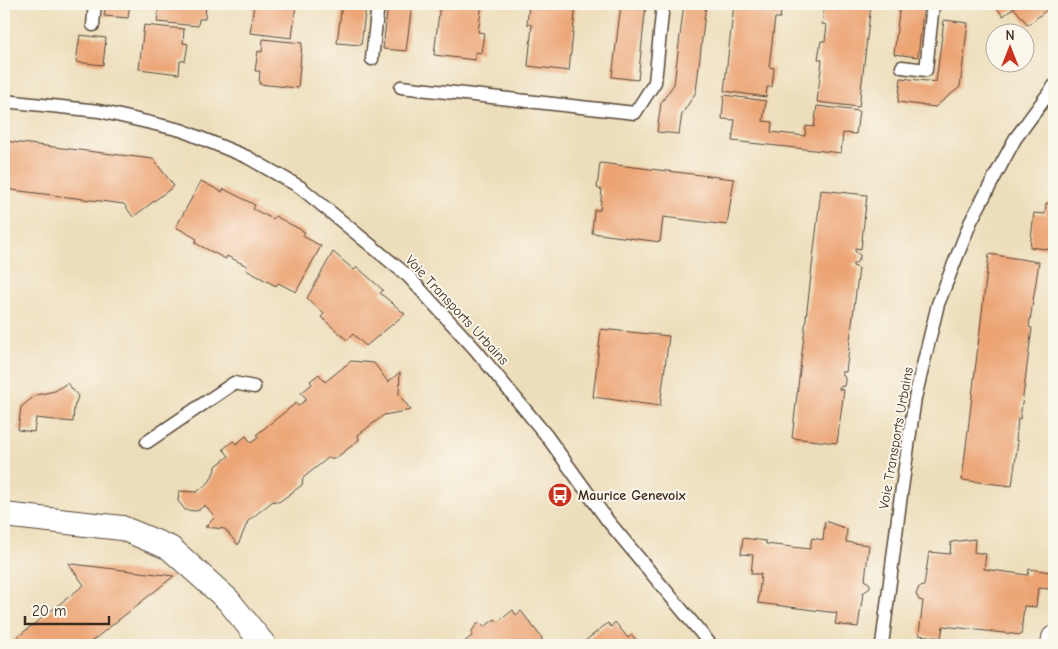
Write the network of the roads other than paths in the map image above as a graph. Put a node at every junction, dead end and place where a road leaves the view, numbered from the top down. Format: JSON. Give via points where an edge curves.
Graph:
{"nodes":[{"id":1,"x":95,"y":4,"type":"edge"},
{"id":2,"x":378,"y":4,"type":"edge"},
{"id":3,"x":663,"y":4,"type":"edge"},
{"id":4,"x":933,"y":4,"type":"edge"},
{"id":5,"x":92,"y":26,"type":"dead end"},
{"id":6,"x":372,"y":59,"type":"dead end"},
{"id":7,"x":902,"y":67,"type":"dead end"},
{"id":8,"x":1054,"y":86,"type":"edge"},
{"id":9,"x":401,"y":87,"type":"dead end"},
{"id":10,"x":4,"y":101,"type":"edge"},
{"id":11,"x":254,"y":387,"type":"dead end"},
{"id":12,"x":147,"y":442,"type":"dead end"},
{"id":13,"x":4,"y":515,"type":"edge"},
{"id":14,"x":1054,"y":638,"type":"edge"},
{"id":15,"x":264,"y":645,"type":"edge"},
{"id":16,"x":711,"y":645,"type":"edge"},
{"id":17,"x":882,"y":645,"type":"edge"},
{"id":18,"x":1052,"y":645,"type":"edge"}],
"edges":[{"from":1,"to":5,"type":"lane"},
{"from":2,"to":6,"type":"lane"},
{"from":3,"to":9,"type":"lane","via":[[655,82],[635,113]]},
{"from":4,"to":7,"type":"lane","via":[[926,70]]},
{"from":8,"to":17,"type":"lane","name":"Voie Transports Urbains","via":[[1010,147],[971,221],[938,304],[915,398]]},
{"from":10,"to":16,"type":"lane","name":"Voie Transports Urbains","via":[[99,112],[181,130],[247,156],[300,187],[408,276],[476,348],[546,434],[608,521]]},
{"from":11,"to":12,"type":"lane","via":[[234,383]]},
{"from":13,"to":15,"type":"street","via":[[122,528],[170,548],[228,600]]},
{"from":14,"to":18,"type":"street"}]}
